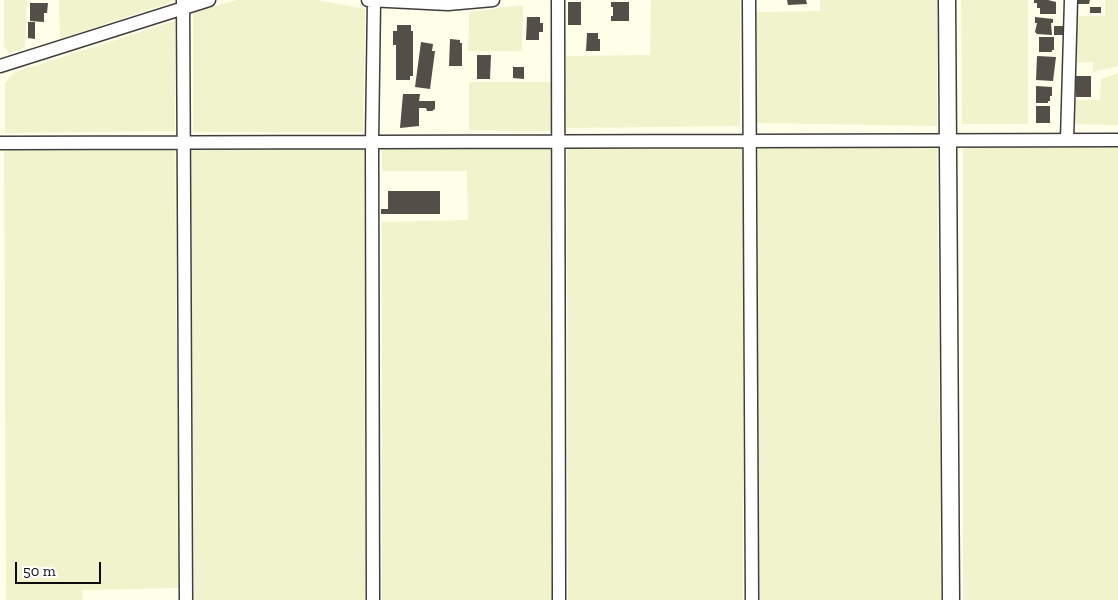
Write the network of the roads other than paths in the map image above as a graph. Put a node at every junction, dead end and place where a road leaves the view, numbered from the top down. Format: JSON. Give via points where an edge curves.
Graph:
{"nodes":[{"id":1,"x":209,"y":0,"type":"edge"},
{"id":2,"x":493,"y":0,"type":"edge"},
{"id":3,"x":558,"y":0,"type":"edge"},
{"id":4,"x":749,"y":0,"type":"edge"},
{"id":5,"x":948,"y":0,"type":"edge"},
{"id":6,"x":1071,"y":0,"type":"edge"},
{"id":7,"x":371,"y":1,"type":"edge"},
{"id":8,"x":183,"y":4,"type":"edge"},
{"id":9,"x":0,"y":66,"type":"edge"},
{"id":10,"x":948,"y":140,"type":"junction"},
{"id":11,"x":1066,"y":140,"type":"junction"},
{"id":12,"x":1118,"y":140,"type":"edge"},
{"id":13,"x":558,"y":141,"type":"junction"},
{"id":14,"x":372,"y":142,"type":"junction"},
{"id":15,"x":750,"y":142,"type":"junction"},
{"id":16,"x":0,"y":143,"type":"edge"},
{"id":17,"x":184,"y":143,"type":"junction"},
{"id":18,"x":186,"y":600,"type":"edge"},
{"id":19,"x":372,"y":600,"type":"edge"},
{"id":20,"x":559,"y":600,"type":"edge"},
{"id":21,"x":752,"y":600,"type":"edge"},
{"id":22,"x":951,"y":600,"type":"edge"}],
"edges":[{"from":1,"to":8,"type":"street"},
{"from":2,"to":7,"type":"street","via":[[448,4]]},
{"from":3,"to":13,"type":"street"},
{"from":4,"to":15,"type":"street"},
{"from":5,"to":10,"type":"street"},
{"from":6,"to":11,"type":"street"},
{"from":7,"to":14,"type":"street"},
{"from":8,"to":9,"type":"street"},
{"from":8,"to":17,"type":"street"},
{"from":10,"to":11,"type":"street"},
{"from":10,"to":15,"type":"street"},
{"from":10,"to":22,"type":"street"},
{"from":11,"to":12,"type":"street"},
{"from":13,"to":14,"type":"street"},
{"from":13,"to":15,"type":"street"},
{"from":13,"to":20,"type":"street"},
{"from":14,"to":17,"type":"street"},
{"from":14,"to":19,"type":"street"},
{"from":15,"to":21,"type":"street"},
{"from":16,"to":17,"type":"street"},
{"from":17,"to":18,"type":"street"}]}
